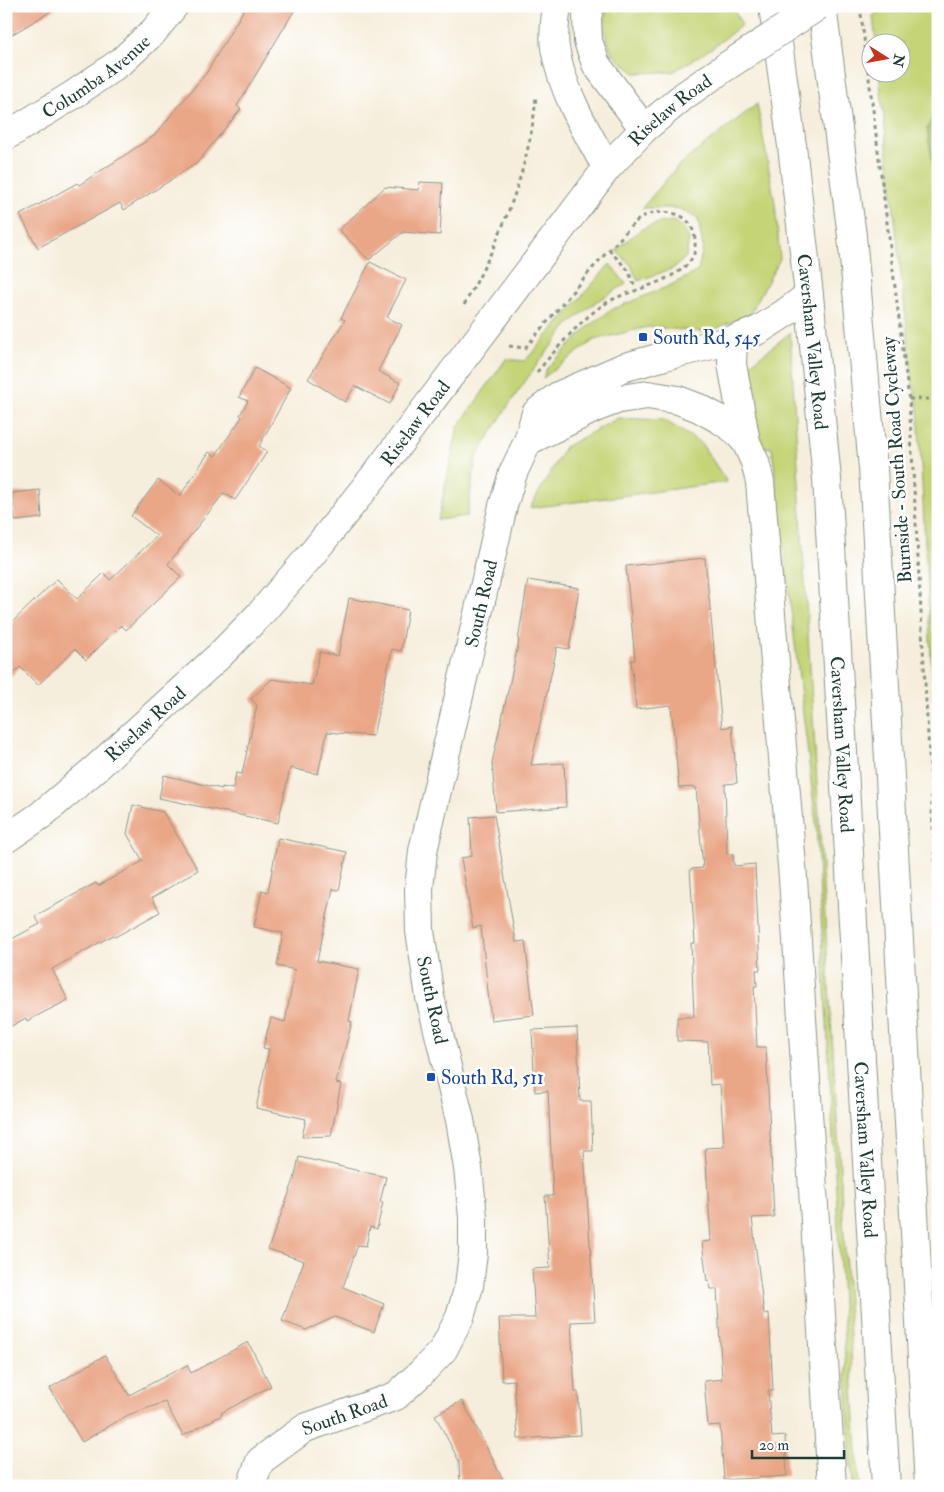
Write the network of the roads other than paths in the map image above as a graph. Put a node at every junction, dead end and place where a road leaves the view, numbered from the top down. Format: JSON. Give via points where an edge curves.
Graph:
{"nodes":[{"id":1,"x":174,"y":6,"type":"edge"},
{"id":2,"x":557,"y":6,"type":"edge"},
{"id":3,"x":590,"y":6,"type":"edge"},
{"id":4,"x":818,"y":6,"type":"edge"},
{"id":5,"x":822,"y":6,"type":"edge"},
{"id":6,"x":771,"y":11,"type":"edge"},
{"id":7,"x":644,"y":129,"type":"junction"},
{"id":8,"x":6,"y":136,"type":"edge"},
{"id":9,"x":607,"y":168,"type":"junction"},
{"id":10,"x":809,"y":295,"type":"junction"},
{"id":11,"x":733,"y":340,"type":"junction"},
{"id":12,"x":528,"y":441,"type":"junction"},
{"id":13,"x":746,"y":442,"type":"junction"},
{"id":14,"x":6,"y":839,"type":"edge"},
{"id":15,"x":251,"y":1486,"type":"edge"},
{"id":16,"x":832,"y":1486,"type":"edge"},
{"id":17,"x":886,"y":1486,"type":"edge"},
{"id":18,"x":929,"y":1486,"type":"edge"}],
"edges":[{"from":1,"to":8,"type":"main road","name":"Columba Avenue","via":[[154,31],[122,61]]},
{"from":2,"to":9,"type":"main road","via":[[555,47],[563,77]]},
{"from":3,"to":7,"type":"main road","via":[[588,41],[596,64]]},
{"from":4,"to":7,"type":"main road","name":"Riselaw Road","bridge":true,"via":[[727,66]]},
{"from":5,"to":18,"type":"main road","via":[[852,236],[873,468]]},
{"from":6,"to":10,"type":"main road","name":"Caversham Valley Road"},
{"from":7,"to":9,"type":"main road","name":"Riselaw Road"},
{"from":9,"to":14,"type":"main road","name":"Riselaw Road","via":[[376,474],[262,612],[219,656],[94,770],[41,815]]},
{"from":10,"to":11,"type":"main road","name":"South Road","via":[[759,330]]},
{"from":10,"to":17,"type":"main road","name":"Caversham Valley Road","via":[[826,479]]},
{"from":11,"to":12,"type":"main road","name":"South Road","via":[[622,368],[558,396],[536,413]]},
{"from":11,"to":13,"type":"main road","via":[[732,364]]},
{"from":12,"to":13,"type":"main road","via":[[595,408],[619,399],[648,395],[678,400],[699,408],[735,430]]},
{"from":12,"to":15,"type":"main road","name":"South Road","via":[[502,506],[423,850],[419,889],[420,932],[430,997],[460,1120],[468,1168],[473,1217],[469,1286],[460,1317],[443,1350],[396,1396],[305,1428],[260,1461]]},
{"from":13,"to":16,"type":"main road","via":[[760,482],[764,524],[793,888]]}]}
